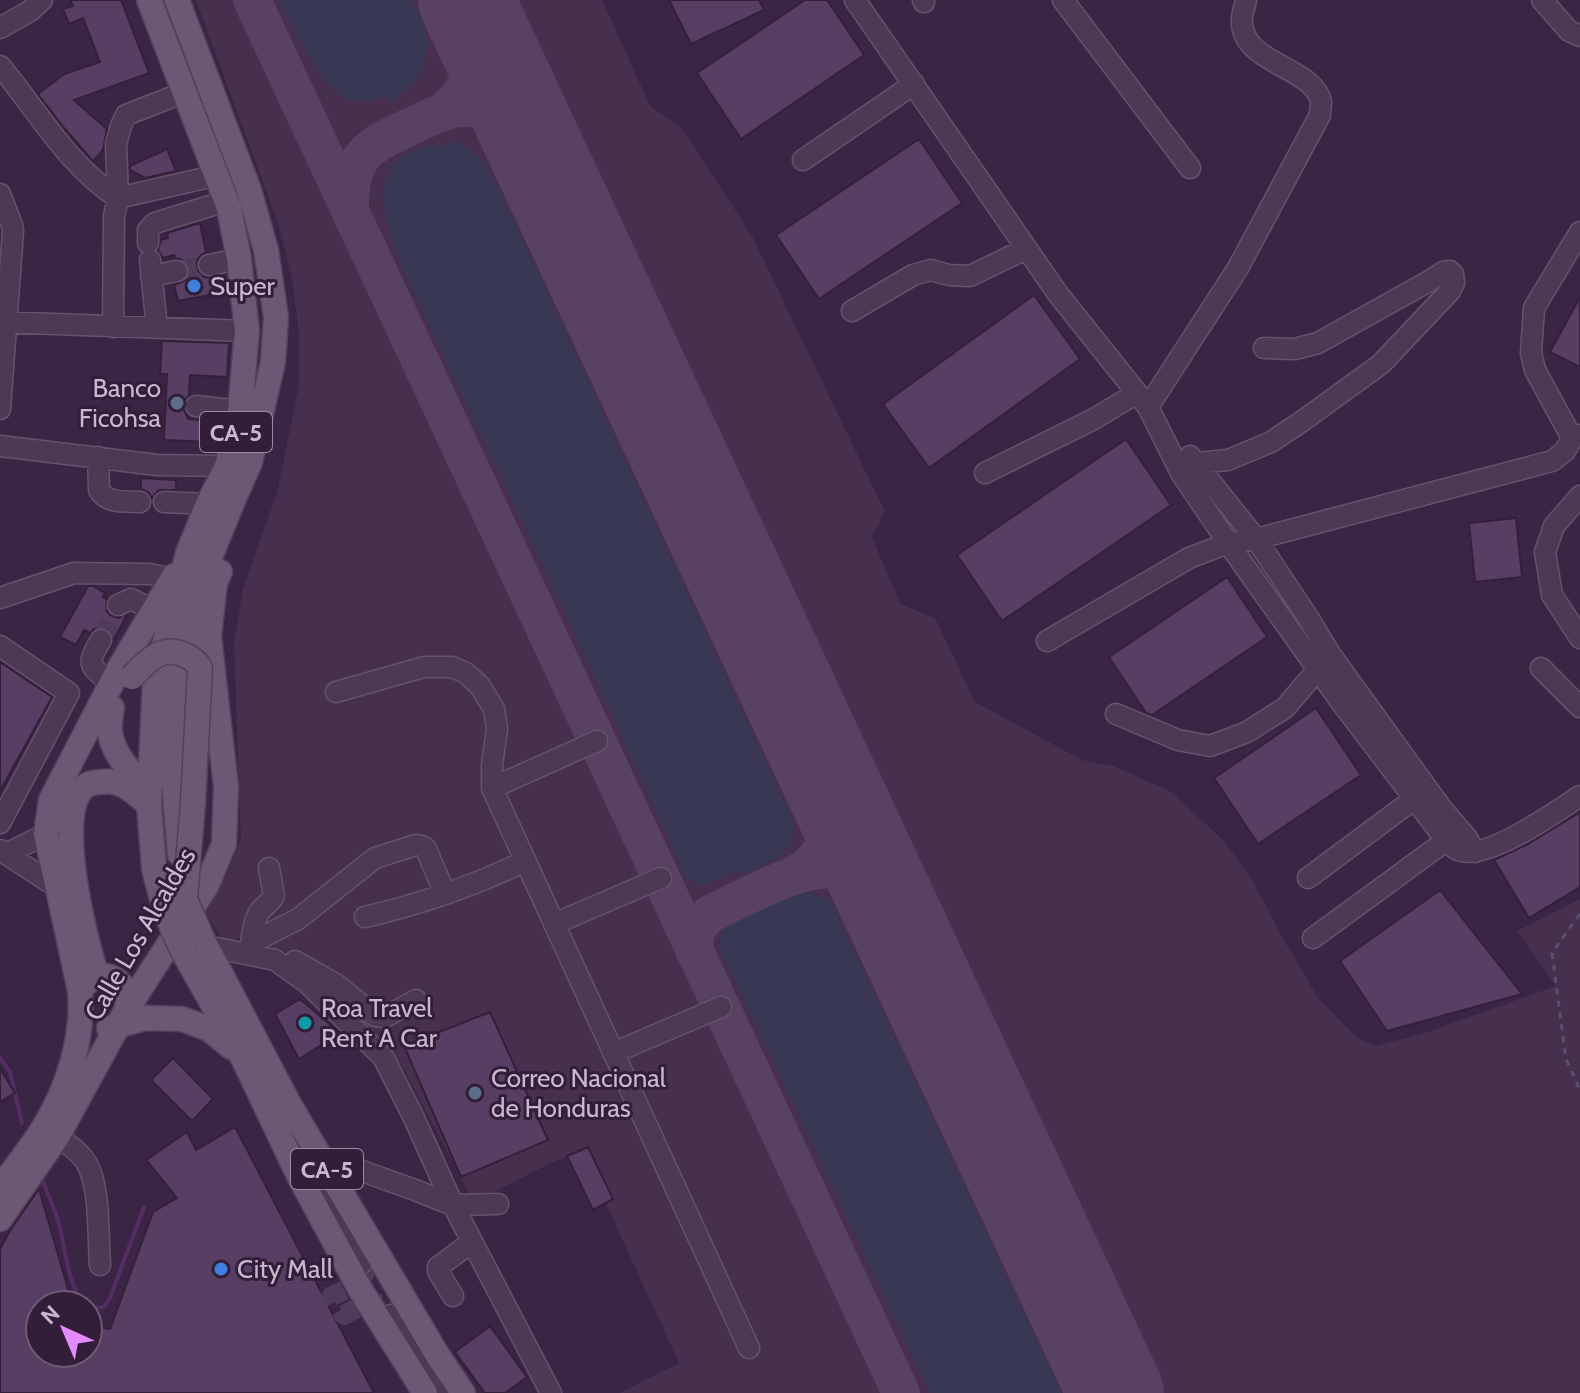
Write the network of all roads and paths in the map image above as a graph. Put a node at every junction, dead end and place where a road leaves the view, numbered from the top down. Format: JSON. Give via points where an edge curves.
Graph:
{"nodes":[{"id":1,"x":42,"y":0,"type":"edge"},
{"id":2,"x":149,"y":0,"type":"edge"},
{"id":3,"x":177,"y":0,"type":"edge"},
{"id":4,"x":855,"y":0,"type":"edge"},
{"id":5,"x":1063,"y":0,"type":"edge"},
{"id":6,"x":1246,"y":0,"type":"edge"},
{"id":7,"x":1542,"y":0,"type":"edge"},
{"id":8,"x":0,"y":28,"type":"edge"},
{"id":9,"x":1580,"y":36,"type":"edge"},
{"id":10,"x":0,"y":66,"type":"edge"},
{"id":11,"x":914,"y":84,"type":"junction"},
{"id":12,"x":185,"y":92,"type":"junction"},
{"id":13,"x":803,"y":160,"type":"dead end"},
{"id":14,"x":1190,"y":168,"type":"dead end"},
{"id":15,"x":218,"y":175,"type":"junction"},
{"id":16,"x":0,"y":194,"type":"edge"},
{"id":17,"x":118,"y":198,"type":"junction"},
{"id":18,"x":226,"y":201,"type":"junction"},
{"id":19,"x":1580,"y":232,"type":"edge"},
{"id":20,"x":1026,"y":249,"type":"junction"},
{"id":21,"x":239,"y":259,"type":"junction"},
{"id":22,"x":150,"y":260,"type":"junction"},
{"id":23,"x":209,"y":265,"type":"tunnel mouth"},
{"id":24,"x":177,"y":271,"type":"tunnel mouth"},
{"id":25,"x":852,"y":311,"type":"dead end"},
{"id":26,"x":3,"y":323,"type":"edge"},
{"id":27,"x":113,"y":327,"type":"junction"},
{"id":28,"x":157,"y":328,"type":"junction"},
{"id":29,"x":247,"y":331,"type":"junction"},
{"id":30,"x":1264,"y":348,"type":"dead end"},
{"id":31,"x":196,"y":406,"type":"dead end"},
{"id":32,"x":0,"y":409,"type":"edge"},
{"id":33,"x":1148,"y":409,"type":"junction"},
{"id":34,"x":240,"y":411,"type":"junction"},
{"id":35,"x":1576,"y":437,"type":"edge"},
{"id":36,"x":0,"y":446,"type":"edge"},
{"id":37,"x":98,"y":457,"type":"junction"},
{"id":38,"x":1187,"y":463,"type":"junction"},
{"id":39,"x":239,"y":464,"type":"junction"},
{"id":40,"x":985,"y":473,"type":"dead end"},
{"id":41,"x":1580,"y":496,"type":"edge"},
{"id":42,"x":140,"y":502,"type":"dead end"},
{"id":43,"x":164,"y":502,"type":"dead end"},
{"id":44,"x":208,"y":504,"type":"junction"},
{"id":45,"x":1256,"y":539,"type":"junction"},
{"id":46,"x":1228,"y":543,"type":"junction"},
{"id":47,"x":188,"y":553,"type":"junction"},
{"id":48,"x":172,"y":579,"type":"junction"},
{"id":49,"x":0,"y":598,"type":"edge"},
{"id":50,"x":118,"y":605,"type":"dead end"},
{"id":51,"x":153,"y":610,"type":"junction"},
{"id":52,"x":1580,"y":638,"type":"edge"},
{"id":53,"x":101,"y":640,"type":"tunnel mouth"},
{"id":54,"x":1047,"y":641,"type":"dead end"},
{"id":55,"x":0,"y":646,"type":"edge"},
{"id":56,"x":1324,"y":662,"type":"junction"},
{"id":57,"x":1541,"y":668,"type":"dead end"},
{"id":58,"x":122,"y":680,"type":"junction"},
{"id":59,"x":336,"y":692,"type":"dead end"},
{"id":60,"x":1580,"y":707,"type":"edge"},
{"id":61,"x":112,"y":708,"type":"junction"},
{"id":62,"x":1116,"y":714,"type":"dead end"},
{"id":63,"x":597,"y":741,"type":"dead end"},
{"id":64,"x":492,"y":788,"type":"junction"},
{"id":65,"x":1580,"y":796,"type":"edge"},
{"id":66,"x":1414,"y":799,"type":"junction"},
{"id":67,"x":149,"y":800,"type":"junction"},
{"id":68,"x":0,"y":823,"type":"edge"},
{"id":69,"x":46,"y":834,"type":"junction"},
{"id":70,"x":1447,"y":840,"type":"junction"},
{"id":71,"x":3,"y":852,"type":"edge"},
{"id":72,"x":1475,"y":852,"type":"junction"},
{"id":73,"x":525,"y":861,"type":"junction"},
{"id":74,"x":269,"y":868,"type":"dead end"},
{"id":75,"x":661,"y":878,"type":"dead end"},
{"id":76,"x":1308,"y":878,"type":"dead end"},
{"id":77,"x":63,"y":887,"type":"junction"},
{"id":78,"x":445,"y":894,"type":"junction"},
{"id":79,"x":185,"y":899,"type":"junction"},
{"id":80,"x":1580,"y":914,"type":"edge"},
{"id":81,"x":365,"y":917,"type":"dead end"},
{"id":82,"x":554,"y":924,"type":"junction"},
{"id":83,"x":1313,"y":938,"type":"dead end"},
{"id":84,"x":198,"y":947,"type":"junction"},
{"id":85,"x":250,"y":948,"type":"junction"},
{"id":86,"x":275,"y":960,"type":"junction"},
{"id":87,"x":88,"y":983,"type":"junction"},
{"id":88,"x":416,"y":1000,"type":"dead end"},
{"id":89,"x":721,"y":1007,"type":"dead end"},
{"id":90,"x":82,"y":1016,"type":"junction"},
{"id":91,"x":122,"y":1018,"type":"junction"},
{"id":92,"x":613,"y":1053,"type":"junction"},
{"id":93,"x":242,"y":1056,"type":"junction"},
{"id":94,"x":1580,"y":1090,"type":"edge"},
{"id":95,"x":289,"y":1104,"type":"junction"},
{"id":96,"x":57,"y":1137,"type":"junction"},
{"id":97,"x":320,"y":1156,"type":"junction"},
{"id":98,"x":0,"y":1188,"type":"edge"},
{"id":99,"x":498,"y":1204,"type":"dead end"},
{"id":100,"x":453,"y":1205,"type":"junction"},
{"id":101,"x":0,"y":1219,"type":"edge"},
{"id":102,"x":472,"y":1242,"type":"junction"},
{"id":103,"x":362,"y":1263,"type":"dead end"},
{"id":104,"x":100,"y":1265,"type":"dead end"},
{"id":105,"x":453,"y":1296,"type":"dead end"},
{"id":106,"x":391,"y":1315,"type":"dead end"},
{"id":107,"x":749,"y":1348,"type":"dead end"},
{"id":108,"x":425,"y":1393,"type":"edge"},
{"id":109,"x":446,"y":1393,"type":"edge"},
{"id":110,"x":463,"y":1393,"type":"edge"},
{"id":111,"x":551,"y":1393,"type":"edge"}],
"edges":[{"from":1,"to":8,"type":"street"},
{"from":2,"to":12,"type":"main road","number":"CA-5"},
{"from":3,"to":39,"type":"main road","number":"CA-5","via":[[249,190],[266,250],[276,317],[273,362]]},
{"from":4,"to":11,"type":"street"},
{"from":5,"to":14,"type":"street"},
{"from":6,"to":33,"type":"street","via":[[1241,20],[1253,49],[1313,89],[1321,100],[1320,115],[1238,268]]},
{"from":7,"to":9,"type":"street"},
{"from":10,"to":17,"type":"street","via":[[58,140]]},
{"from":11,"to":13,"type":"street"},
{"from":11,"to":20,"type":"street"},
{"from":12,"to":15,"type":"main road","number":"CA-5"},
{"from":12,"to":17,"type":"street","via":[[123,118],[116,144]]},
{"from":15,"to":17,"type":"street"},
{"from":15,"to":18,"type":"main road","number":"CA-5"},
{"from":16,"to":26,"type":"street","via":[[13,231]]},
{"from":17,"to":27,"type":"street"},
{"from":18,"to":21,"type":"main road","number":"CA-5"},
{"from":18,"to":22,"type":"street","via":[[155,223],[148,230]]},
{"from":19,"to":35,"type":"street","via":[[1534,308],[1531,353],[1535,370]]},
{"from":20,"to":25,"type":"street","via":[[970,276],[931,270],[913,275]]},
{"from":20,"to":33,"type":"street"},
{"from":21,"to":23,"type":"street"},
{"from":21,"to":29,"type":"main road","number":"CA-5"},
{"from":22,"to":24,"type":"street"},
{"from":22,"to":28,"type":"street"},
{"from":26,"to":27,"type":"street"},
{"from":26,"to":32,"type":"street"},
{"from":27,"to":28,"type":"street"},
{"from":28,"to":29,"type":"street"},
{"from":29,"to":34,"type":"main road","number":"CA-5"},
{"from":30,"to":38,"type":"street","via":[[1318,343],[1443,272],[1453,274],[1450,291],[1352,387],[1271,442],[1228,460]]},
{"from":31,"to":34,"type":"street"},
{"from":33,"to":38,"type":"street"},
{"from":33,"to":40,"type":"street","via":[[1094,419]]},
{"from":34,"to":39,"type":"main road","number":"CA-5"},
{"from":35,"to":45,"type":"street","via":[[1552,461]]},
{"from":36,"to":37,"type":"street"},
{"from":37,"to":39,"type":"street","via":[[157,465]]},
{"from":37,"to":42,"type":"street","via":[[101,495]]},
{"from":38,"to":45,"type":"street"},
{"from":38,"to":46,"type":"street"},
{"from":39,"to":44,"type":"main road","number":"CA-5"},
{"from":39,"to":79,"type":"main road","number":"CA-5","bridge":true,"via":[[232,503],[200,582],[179,683],[174,784]]},
{"from":39,"to":91,"type":"main road","name":"Calle Los Alcaldes","via":[[246,496],[215,583],[209,636],[226,787],[224,844],[207,885]]},
{"from":41,"to":52,"type":"street","via":[[1554,526],[1545,552],[1552,595]]},
{"from":43,"to":44,"type":"street"},
{"from":44,"to":47,"type":"main road","number":"CA-5"},
{"from":45,"to":46,"type":"street"},
{"from":45,"to":56,"type":"street","via":[[1309,619]]},
{"from":46,"to":54,"type":"street","via":[[1189,558]]},
{"from":46,"to":56,"type":"street"},
{"from":47,"to":48,"type":"main road","name":"Calle Los Alcaldes"},
{"from":47,"to":67,"type":"main road","number":"CA-5","via":[[155,680]]},
{"from":48,"to":49,"type":"street","via":[[74,573]]},
{"from":48,"to":51,"type":"main road","name":"Calle Los Alcaldes"},
{"from":50,"to":51,"type":"street","via":[[131,599]]},
{"from":51,"to":58,"type":"main road","name":"Calle Los Alcaldes"},
{"from":53,"to":58,"type":"street","via":[[91,663]]},
{"from":55,"to":68,"type":"street","via":[[69,693]]},
{"from":56,"to":62,"type":"street","via":[[1285,708],[1247,732],[1210,746],[1178,740]]},
{"from":56,"to":66,"type":"street"},
{"from":56,"to":72,"type":"street"},
{"from":57,"to":60,"type":"street"},
{"from":58,"to":61,"type":"main road"},
{"from":58,"to":69,"type":"main road","name":"Calle Los Alcaldes","via":[[51,800]]},
{"from":58,"to":79,"type":"main road","bridge":true,"via":[[165,651],[181,653],[200,668]]},
{"from":59,"to":64,"type":"street","via":[[424,667],[466,673],[494,709]]},
{"from":61,"to":67,"type":"main road","via":[[112,741]]},
{"from":61,"to":77,"type":"main road","via":[[69,785],[58,824]]},
{"from":63,"to":64,"type":"street"},
{"from":64,"to":73,"type":"street"},
{"from":65,"to":72,"type":"street","via":[[1515,837]]},
{"from":66,"to":70,"type":"street"},
{"from":66,"to":76,"type":"street"},
{"from":67,"to":77,"type":"main road","via":[[115,782],[82,788],[70,826]]},
{"from":67,"to":84,"type":"main road","number":"CA-5","bridge":true,"via":[[161,898],[171,928]]},
{"from":69,"to":71,"type":"street"},
{"from":69,"to":77,"type":"main road","name":"Calle Los Alcaldes"},
{"from":70,"to":72,"type":"street","via":[[1456,849]]},
{"from":70,"to":83,"type":"street"},
{"from":71,"to":77,"type":"street"},
{"from":73,"to":78,"type":"street"},
{"from":73,"to":82,"type":"street"},
{"from":74,"to":85,"type":"street","via":[[274,896],[256,918]]},
{"from":75,"to":82,"type":"street"},
{"from":77,"to":87,"type":"main road","name":"Calle Los Alcaldes"},
{"from":78,"to":81,"type":"street"},
{"from":78,"to":85,"type":"street","via":[[426,849],[416,845],[375,858],[298,919]]},
{"from":79,"to":84,"type":"main road","number":"CA-5","bridge":true},
{"from":80,"to":94,"type":"path","via":[[1552,953],[1566,1059]]},
{"from":82,"to":92,"type":"street"},
{"from":84,"to":85,"type":"street"},
{"from":84,"to":93,"type":"main road","number":"CA-5"},
{"from":84,"to":95,"type":"main road","number":"CA-5"},
{"from":85,"to":86,"type":"street"},
{"from":86,"to":88,"type":"street","via":[[299,963],[375,1016],[385,1017]]},
{"from":86,"to":100,"type":"street","via":[[307,983],[383,1057]]},
{"from":87,"to":90,"type":"main road","name":"Calle Los Alcaldes"},
{"from":87,"to":91,"type":"main road","via":[[110,976],[121,984],[127,995]]},
{"from":89,"to":92,"type":"street"},
{"from":90,"to":91,"type":"main road","via":[[108,1028]]},
{"from":90,"to":98,"type":"main road","name":"Calle Los Alcaldes","via":[[62,1092]]},
{"from":91,"to":93,"type":"main road","via":[[182,1019],[209,1029]]},
{"from":91,"to":96,"type":"main road","name":"Calle Los Alcaldes"},
{"from":92,"to":107,"type":"street"},
{"from":93,"to":108,"type":"main road","number":"CA-5","via":[[353,1276]]},
{"from":95,"to":97,"type":"main road","number":"CA-5"},
{"from":95,"to":103,"type":"street","via":[[291,1130],[307,1166]]},
{"from":96,"to":101,"type":"main road","name":"Calle Los Alcaldes"},
{"from":96,"to":104,"type":"street","via":[[74,1147],[89,1168]]},
{"from":97,"to":100,"type":"street"},
{"from":97,"to":110,"type":"main road","number":"CA-5"},
{"from":99,"to":100,"type":"street"},
{"from":100,"to":102,"type":"street"},
{"from":102,"to":105,"type":"street","via":[[438,1267]]},
{"from":102,"to":111,"type":"street"},
{"from":106,"to":109,"type":"street"}]}
